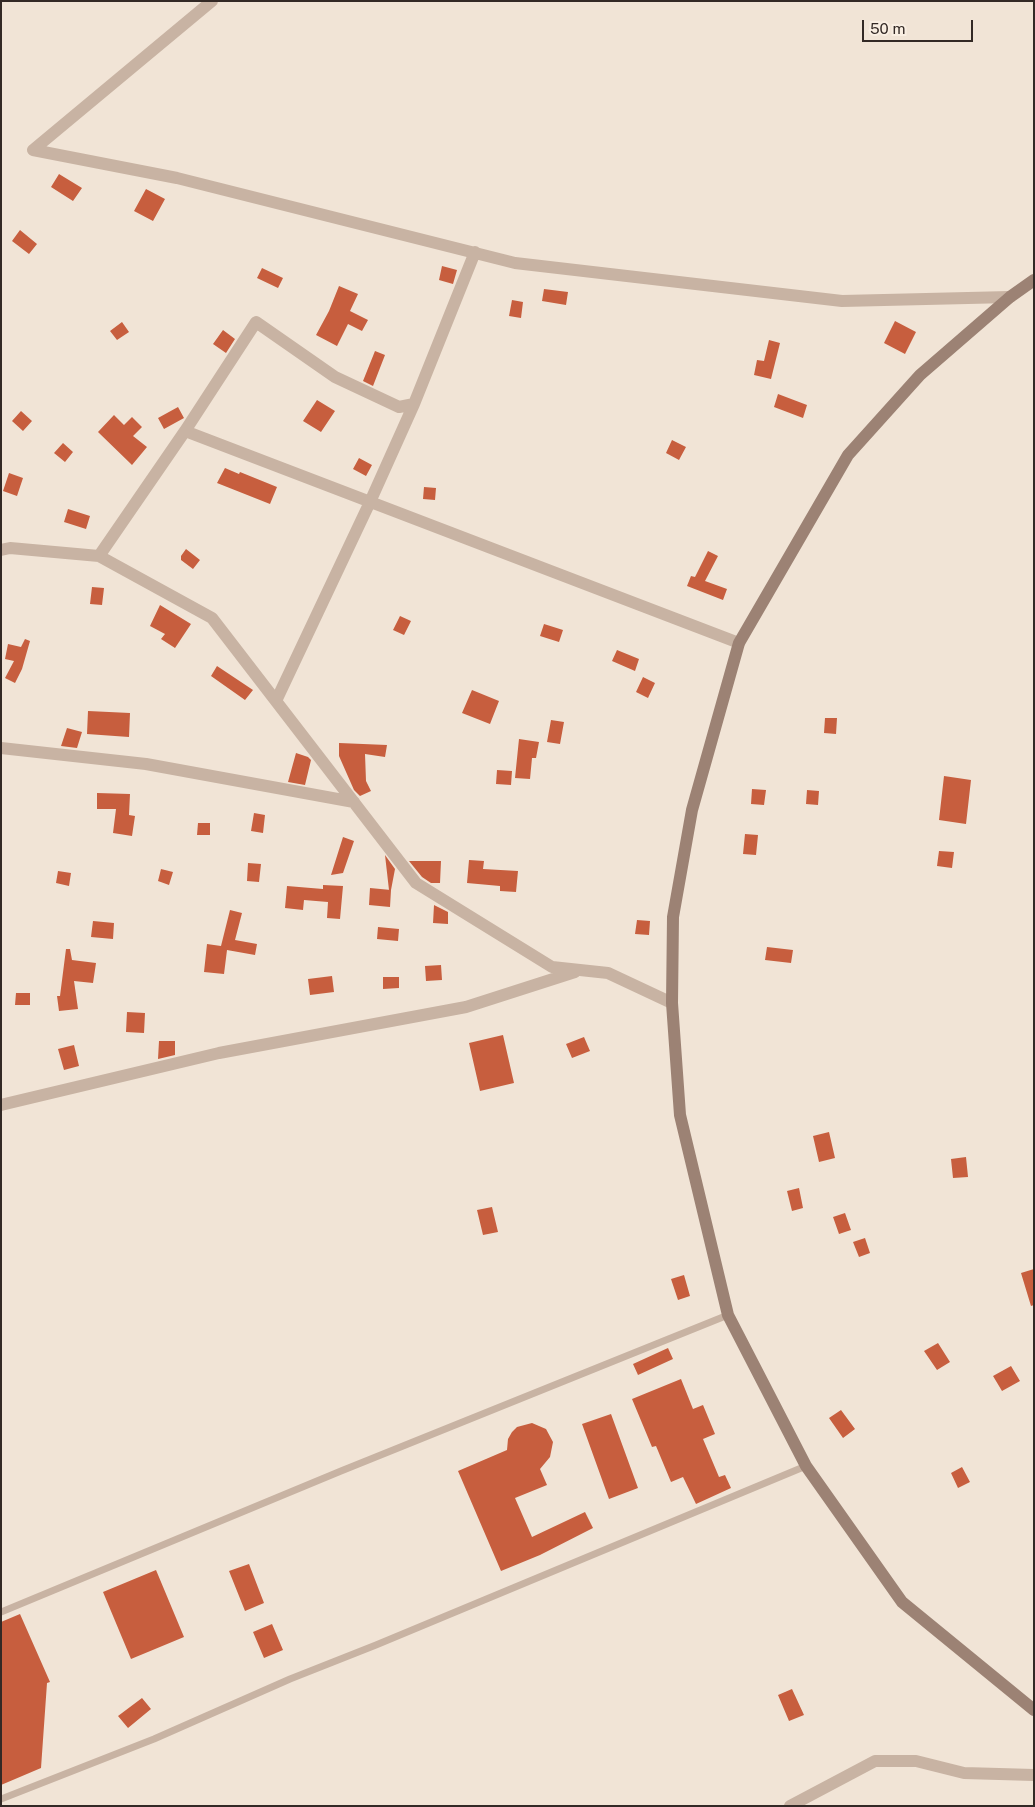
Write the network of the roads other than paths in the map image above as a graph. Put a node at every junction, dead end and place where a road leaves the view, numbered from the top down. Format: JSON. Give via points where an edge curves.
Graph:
{"nodes":[{"id":1,"x":212,"y":1,"type":"edge"},
{"id":2,"x":474,"y":252,"type":"junction"},
{"id":3,"x":1034,"y":280,"type":"edge"},
{"id":4,"x":1010,"y":297,"type":"junction"},
{"id":5,"x":414,"y":404,"type":"junction"},
{"id":6,"x":185,"y":431,"type":"junction"},
{"id":7,"x":370,"y":502,"type":"junction"},
{"id":8,"x":1,"y":550,"type":"edge"},
{"id":9,"x":99,"y":556,"type":"junction"},
{"id":10,"x":739,"y":643,"type":"junction"},
{"id":11,"x":276,"y":701,"type":"junction"},
{"id":12,"x":1,"y":748,"type":"edge"},
{"id":13,"x":354,"y":802,"type":"junction"},
{"id":14,"x":580,"y":970,"type":"junction"},
{"id":15,"x":672,"y":1003,"type":"junction"},
{"id":16,"x":1,"y":1105,"type":"edge"},
{"id":17,"x":728,"y":1315,"type":"junction"},
{"id":18,"x":806,"y":1466,"type":"junction"},
{"id":19,"x":1,"y":1612,"type":"edge"},
{"id":20,"x":1034,"y":1710,"type":"edge"},
{"id":21,"x":1034,"y":1775,"type":"edge"},
{"id":22,"x":1,"y":1799,"type":"edge"},
{"id":23,"x":790,"y":1806,"type":"edge"}],
"edges":[{"from":1,"to":2,"type":"street","via":[[33,150],[177,178]]},
{"from":2,"to":4,"type":"street","via":[[515,263],[842,301]]},
{"from":2,"to":5,"type":"street"},
{"from":3,"to":4,"type":"main road"},
{"from":4,"to":10,"type":"main road","via":[[920,375],[848,455]]},
{"from":5,"to":6,"type":"street","via":[[399,407],[335,377],[256,322]]},
{"from":5,"to":7,"type":"street"},
{"from":6,"to":7,"type":"street"},
{"from":6,"to":9,"type":"street"},
{"from":7,"to":10,"type":"street"},
{"from":7,"to":11,"type":"street"},
{"from":8,"to":9,"type":"street","via":[[10,548]]},
{"from":9,"to":11,"type":"street","via":[[212,618]]},
{"from":10,"to":15,"type":"main road","via":[[692,810],[674,917]]},
{"from":11,"to":13,"type":"street"},
{"from":12,"to":13,"type":"street","via":[[146,764]]},
{"from":13,"to":14,"type":"street","via":[[416,883],[552,968]]},
{"from":14,"to":15,"type":"street","via":[[608,973]]},
{"from":14,"to":16,"type":"street","via":[[466,1007],[219,1053]]},
{"from":15,"to":17,"type":"main road","via":[[680,1115]]},
{"from":17,"to":18,"type":"main road"},
{"from":17,"to":19,"type":"lane"},
{"from":18,"to":20,"type":"main road","via":[[902,1602]]},
{"from":18,"to":22,"type":"lane","via":[[290,1679],[154,1739]]},
{"from":21,"to":23,"type":"street","via":[[964,1773],[916,1761],[876,1761]]}]}
